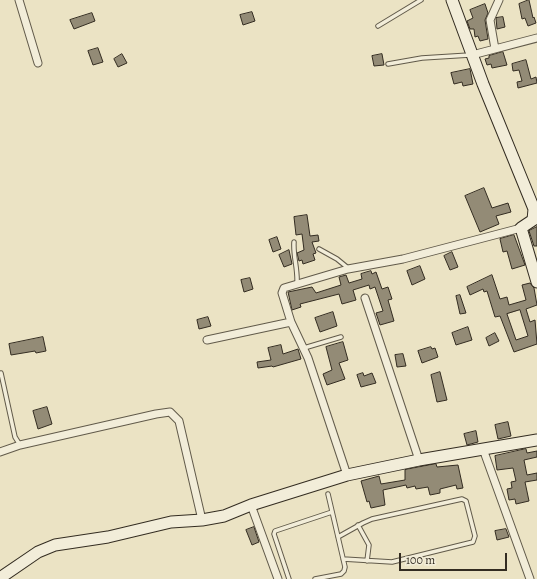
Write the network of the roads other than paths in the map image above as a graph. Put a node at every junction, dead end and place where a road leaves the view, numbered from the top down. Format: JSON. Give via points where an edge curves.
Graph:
{"nodes":[{"id":1,"x":19,"y":0,"type":"edge"},
{"id":2,"x":421,"y":0,"type":"edge"},
{"id":3,"x":499,"y":0,"type":"edge"},
{"id":4,"x":451,"y":1,"type":"edge"},
{"id":5,"x":378,"y":26,"type":"dead end"},
{"id":6,"x":537,"y":38,"type":"edge"},
{"id":7,"x":495,"y":49,"type":"junction"},
{"id":8,"x":472,"y":55,"type":"junction"},
{"id":9,"x":38,"y":63,"type":"dead end"},
{"id":10,"x":388,"y":64,"type":"dead end"},
{"id":11,"x":521,"y":228,"type":"junction"},
{"id":12,"x":294,"y":242,"type":"dead end"},
{"id":13,"x":319,"y":249,"type":"dead end"},
{"id":14,"x":348,"y":269,"type":"junction"},
{"id":15,"x":537,"y":282,"type":"edge"},
{"id":16,"x":297,"y":284,"type":"junction"},
{"id":17,"x":365,"y":298,"type":"dead end"},
{"id":18,"x":291,"y":322,"type":"junction"},
{"id":19,"x":341,"y":336,"type":"dead end"},
{"id":20,"x":207,"y":340,"type":"dead end"},
{"id":21,"x":304,"y":348,"type":"junction"},
{"id":22,"x":1,"y":373,"type":"edge"},
{"id":23,"x":537,"y":440,"type":"edge"},
{"id":24,"x":20,"y":445,"type":"junction"},
{"id":25,"x":483,"y":450,"type":"junction"},
{"id":26,"x":0,"y":452,"type":"edge"},
{"id":27,"x":419,"y":460,"type":"junction"},
{"id":28,"x":347,"y":475,"type":"junction"},
{"id":29,"x":328,"y":494,"type":"dead end"},
{"id":30,"x":251,"y":505,"type":"junction"},
{"id":31,"x":332,"y":512,"type":"junction"},
{"id":32,"x":202,"y":520,"type":"junction"},
{"id":33,"x":358,"y":525,"type":"junction"},
{"id":34,"x":338,"y":537,"type":"junction"},
{"id":35,"x":343,"y":559,"type":"junction"},
{"id":36,"x":367,"y":561,"type":"junction"},
{"id":37,"x":0,"y":578,"type":"edge"},
{"id":38,"x":278,"y":579,"type":"edge"},
{"id":39,"x":289,"y":579,"type":"edge"},
{"id":40,"x":315,"y":579,"type":"edge"},
{"id":41,"x":530,"y":579,"type":"edge"}],
"edges":[{"from":1,"to":9,"type":"street"},
{"from":2,"to":5,"type":"lane"},
{"from":3,"to":7,"type":"street","via":[[490,20]]},
{"from":4,"to":8,"type":"street"},
{"from":6,"to":7,"type":"street"},
{"from":7,"to":8,"type":"street"},
{"from":8,"to":10,"type":"lane","via":[[422,58]]},
{"from":8,"to":11,"type":"street","via":[[534,208],[533,220]]},
{"from":11,"to":14,"type":"street","via":[[403,259]]},
{"from":11,"to":15,"type":"street"},
{"from":12,"to":16,"type":"lane"},
{"from":13,"to":14,"type":"lane"},
{"from":14,"to":16,"type":"street"},
{"from":16,"to":18,"type":"street","via":[[282,290]]},
{"from":17,"to":27,"type":"street"},
{"from":18,"to":20,"type":"street"},
{"from":18,"to":21,"type":"street"},
{"from":19,"to":21,"type":"lane"},
{"from":21,"to":28,"type":"street"},
{"from":22,"to":24,"type":"lane","via":[[15,437]]},
{"from":23,"to":25,"type":"street"},
{"from":24,"to":26,"type":"street"},
{"from":24,"to":32,"type":"street","via":[[170,412],[179,421]]},
{"from":25,"to":27,"type":"street"},
{"from":25,"to":41,"type":"street"},
{"from":27,"to":28,"type":"street"},
{"from":28,"to":30,"type":"street","via":[[325,485]]},
{"from":29,"to":31,"type":"lane"},
{"from":30,"to":32,"type":"street","via":[[224,516]]},
{"from":30,"to":38,"type":"street"},
{"from":31,"to":34,"type":"lane"},
{"from":31,"to":39,"type":"lane","via":[[275,531]]},
{"from":32,"to":37,"type":"street","via":[[171,522],[108,537],[55,545],[38,552]]},
{"from":33,"to":34,"type":"lane"},
{"from":33,"to":36,"type":"lane","via":[[369,545]]},
{"from":33,"to":36,"type":"lane","via":[[462,499],[466,501],[476,536],[474,542],[392,562]]},
{"from":34,"to":35,"type":"lane"},
{"from":35,"to":36,"type":"lane"},
{"from":35,"to":40,"type":"lane","via":[[344,571],[341,574]]}]}
